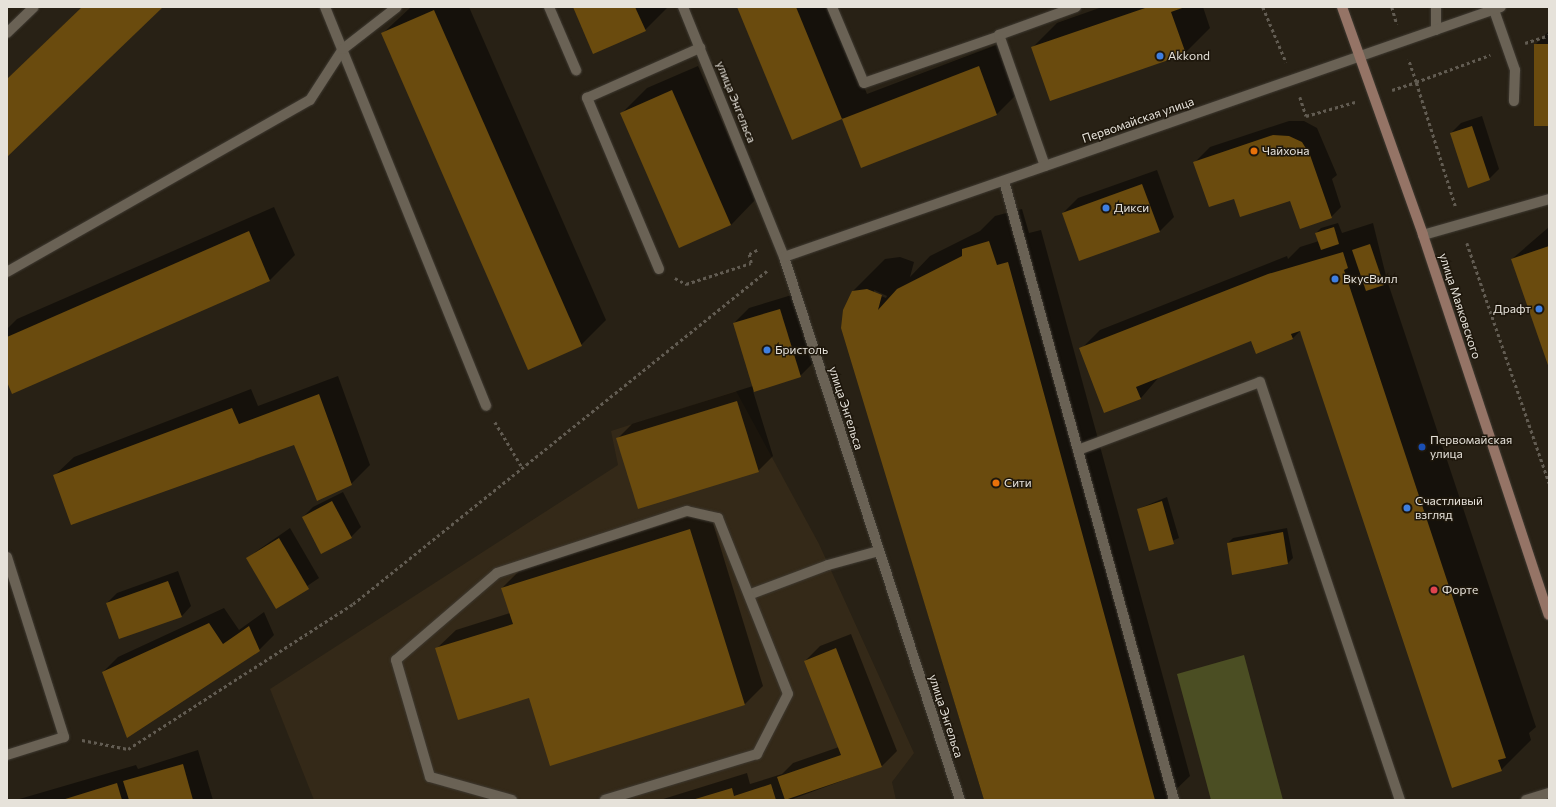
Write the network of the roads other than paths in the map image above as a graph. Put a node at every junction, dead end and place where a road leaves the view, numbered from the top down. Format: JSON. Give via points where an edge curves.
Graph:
{"nodes":[{"id":1,"x":34,"y":7,"type":"edge"},
{"id":2,"x":325,"y":7,"type":"edge"},
{"id":3,"x":397,"y":7,"type":"edge"},
{"id":4,"x":549,"y":7,"type":"edge"},
{"id":5,"x":683,"y":7,"type":"edge"},
{"id":6,"x":832,"y":7,"type":"edge"},
{"id":7,"x":1076,"y":7,"type":"edge"},
{"id":8,"x":1342,"y":7,"type":"edge"},
{"id":9,"x":1436,"y":7,"type":"edge"},
{"id":10,"x":1497,"y":8,"type":"edge"},
{"id":11,"x":1436,"y":30,"type":"junction"},
{"id":12,"x":7,"y":33,"type":"edge"},
{"id":13,"x":1000,"y":36,"type":"junction"},
{"id":14,"x":700,"y":48,"type":"junction"},
{"id":15,"x":343,"y":49,"type":"junction"},
{"id":16,"x":1360,"y":57,"type":"junction"},
{"id":17,"x":576,"y":70,"type":"dead end"},
{"id":18,"x":1514,"y":101,"type":"dead end"},
{"id":19,"x":1045,"y":166,"type":"junction"},
{"id":20,"x":1004,"y":181,"type":"junction"},
{"id":21,"x":1549,"y":199,"type":"edge"},
{"id":22,"x":1423,"y":235,"type":"junction"},
{"id":23,"x":784,"y":257,"type":"junction"},
{"id":24,"x":659,"y":269,"type":"road end"},
{"id":25,"x":7,"y":272,"type":"edge"},
{"id":26,"x":486,"y":406,"type":"road end"},
{"id":27,"x":1078,"y":450,"type":"junction"},
{"id":28,"x":879,"y":551,"type":"junction"},
{"id":29,"x":7,"y":557,"type":"edge"},
{"id":30,"x":751,"y":594,"type":"junction"},
{"id":31,"x":1549,"y":615,"type":"edge"},
{"id":32,"x":7,"y":755,"type":"edge"},
{"id":33,"x":1549,"y":793,"type":"edge"},
{"id":34,"x":512,"y":800,"type":"edge"},
{"id":35,"x":605,"y":800,"type":"edge"},
{"id":36,"x":960,"y":800,"type":"edge"},
{"id":37,"x":1174,"y":800,"type":"edge"},
{"id":38,"x":1400,"y":800,"type":"edge"},
{"id":39,"x":1526,"y":800,"type":"edge"}],
"edges":[{"from":1,"to":12,"type":"street"},
{"from":2,"to":15,"type":"street"},
{"from":3,"to":15,"type":"street"},
{"from":4,"to":17,"type":"street"},
{"from":5,"to":14,"type":"street","name":"улица Энгельса"},
{"from":6,"to":13,"type":"street","via":[[864,83]]},
{"from":7,"to":13,"type":"street"},
{"from":8,"to":16,"type":"main road","name":"улица Маяковского"},
{"from":9,"to":11,"type":"street"},
{"from":10,"to":11,"type":"street","name":"Первомайская улица"},
{"from":10,"to":18,"type":"street","via":[[1515,70]]},
{"from":11,"to":16,"type":"street","name":"Первомайская улица"},
{"from":13,"to":19,"type":"street"},
{"from":14,"to":23,"type":"street","name":"улица Энгельса"},
{"from":14,"to":24,"type":"street","via":[[587,98]]},
{"from":15,"to":25,"type":"street","via":[[310,100]]},
{"from":15,"to":26,"type":"street"},
{"from":16,"to":19,"type":"street","name":"Первомайская улица"},
{"from":16,"to":22,"type":"main road","name":"улица Маяковского"},
{"from":19,"to":20,"type":"street","name":"Первомайская улица"},
{"from":20,"to":23,"type":"street","name":"Первомайская улица"},
{"from":20,"to":27,"type":"street"},
{"from":21,"to":22,"type":"street"},
{"from":22,"to":31,"type":"main road","name":"улица Маяковского"},
{"from":23,"to":28,"type":"street","name":"улица Энгельса"},
{"from":27,"to":37,"type":"street"},
{"from":27,"to":38,"type":"street","via":[[1260,382]]},
{"from":28,"to":30,"type":"street","via":[[828,565]]},
{"from":28,"to":36,"type":"street","name":"улица Энгельса"},
{"from":29,"to":32,"type":"street","via":[[64,737]]},
{"from":30,"to":34,"type":"street","via":[[718,518],[688,511],[497,572],[396,660],[430,777]]},
{"from":30,"to":35,"type":"street","via":[[788,694],[756,754]]},
{"from":33,"to":39,"type":"street"}]}
